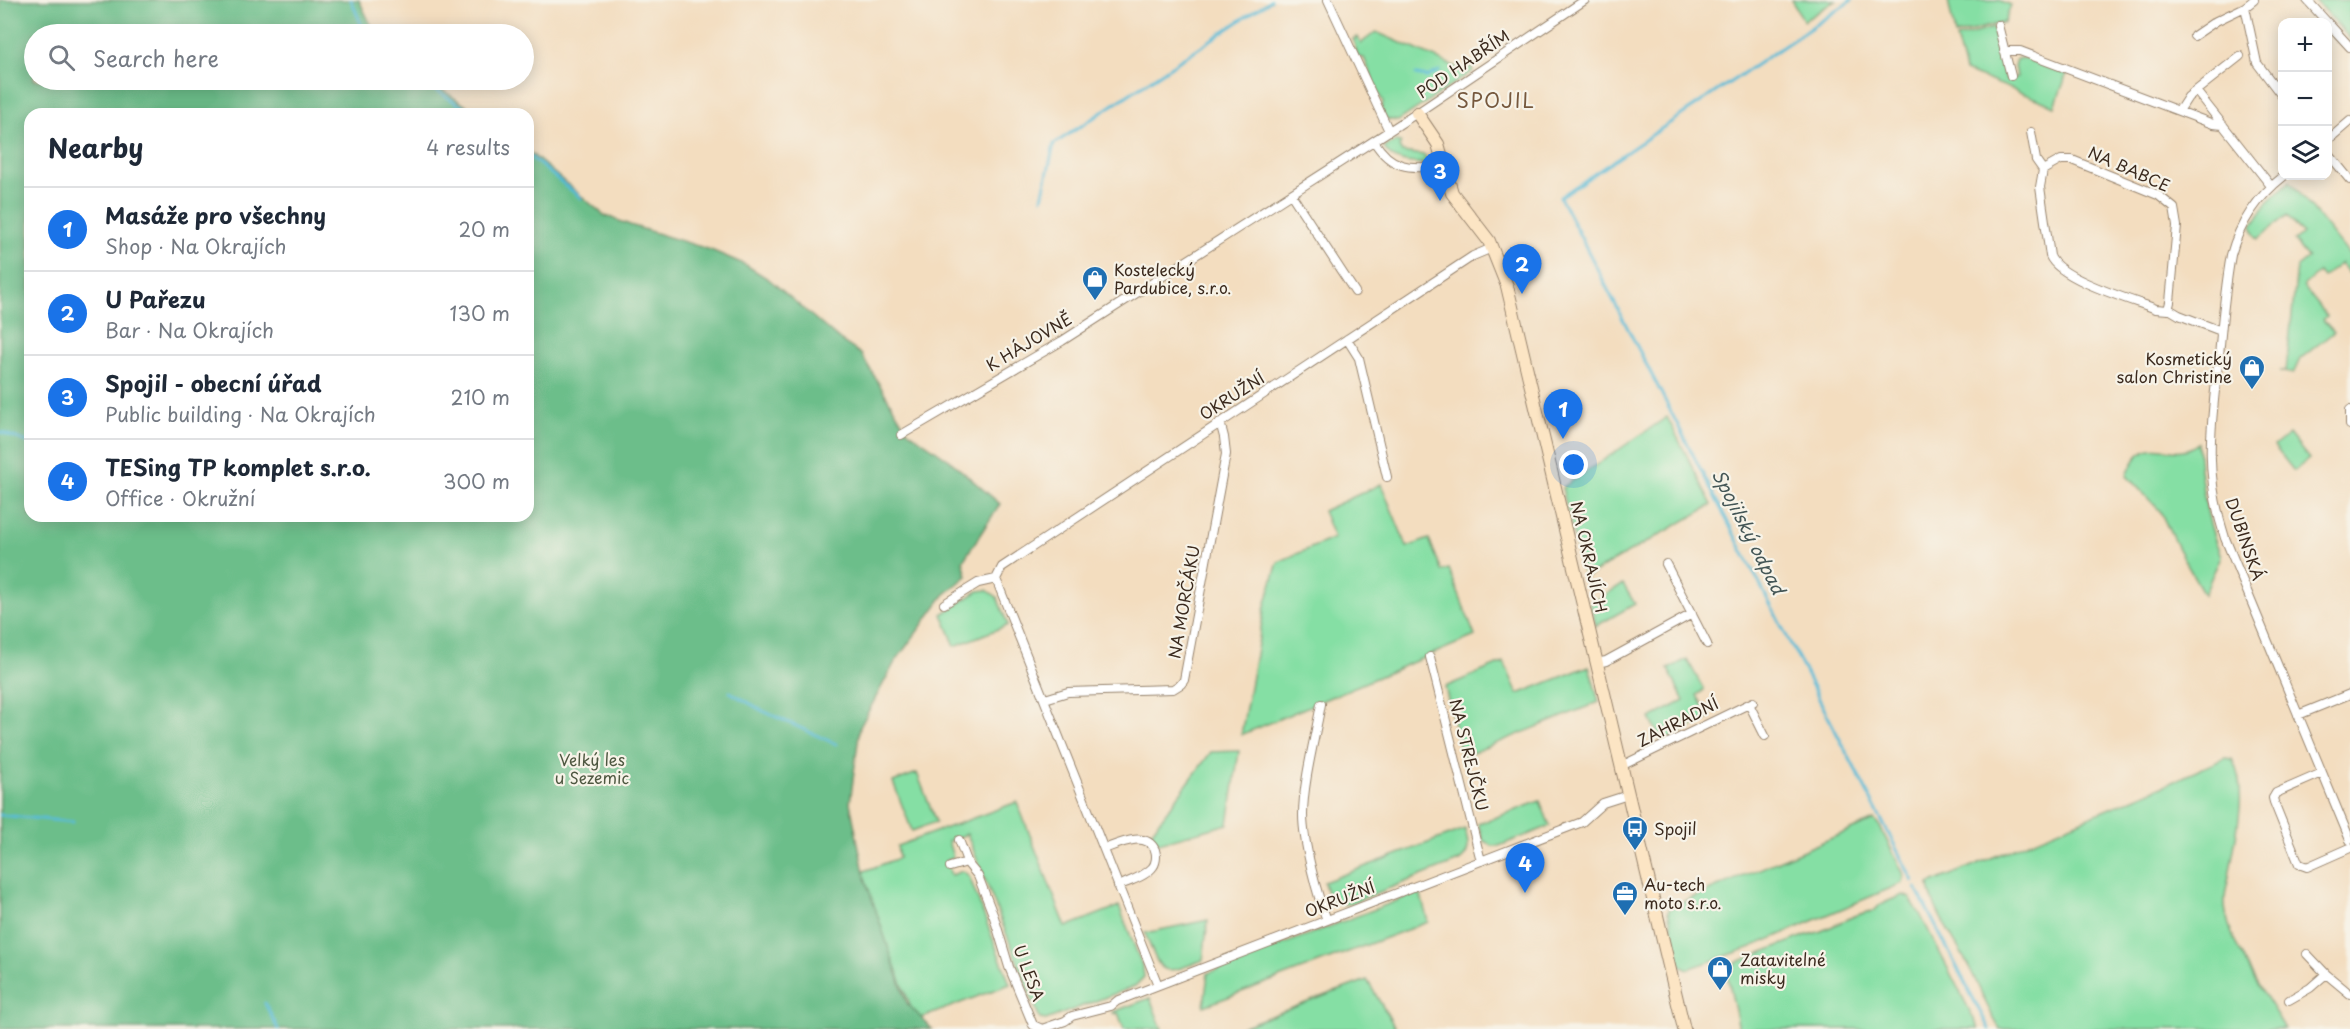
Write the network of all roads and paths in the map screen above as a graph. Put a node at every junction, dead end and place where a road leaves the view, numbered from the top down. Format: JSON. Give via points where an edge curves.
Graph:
{"nodes":[{"id":1,"x":1328,"y":0,"type":"edge"},
{"id":2,"x":1585,"y":0,"type":"edge"},
{"id":3,"x":2254,"y":0,"type":"edge"},
{"id":4,"x":2307,"y":0,"type":"edge"},
{"id":5,"x":2245,"y":7,"type":"junction"},
{"id":6,"x":2323,"y":18,"type":"edge"},
{"id":7,"x":1998,"y":25,"type":"dead end"},
{"id":8,"x":2332,"y":28,"type":"edge"},
{"id":9,"x":2193,"y":36,"type":"dead end"},
{"id":10,"x":2350,"y":47,"type":"edge"},
{"id":11,"x":2004,"y":51,"type":"junction"},
{"id":12,"x":2240,"y":56,"type":"dead end"},
{"id":13,"x":2011,"y":76,"type":"dead end"},
{"id":14,"x":2278,"y":90,"type":"edge"},
{"id":15,"x":2196,"y":91,"type":"junction"},
{"id":16,"x":2179,"y":111,"type":"junction"},
{"id":17,"x":1417,"y":113,"type":"junction"},
{"id":18,"x":2350,"y":121,"type":"edge"},
{"id":19,"x":2223,"y":125,"type":"junction"},
{"id":20,"x":1389,"y":131,"type":"junction"},
{"id":21,"x":2031,"y":132,"type":"dead end"},
{"id":22,"x":2332,"y":137,"type":"edge"},
{"id":23,"x":1374,"y":141,"type":"junction"},
{"id":24,"x":2332,"y":158,"type":"edge"},
{"id":25,"x":1443,"y":166,"type":"junction"},
{"id":26,"x":2043,"y":170,"type":"junction"},
{"id":27,"x":2279,"y":180,"type":"edge"},
{"id":28,"x":2350,"y":180,"type":"edge"},
{"id":29,"x":2271,"y":186,"type":"junction"},
{"id":30,"x":1291,"y":194,"type":"junction"},
{"id":31,"x":1492,"y":248,"type":"junction"},
{"id":32,"x":1355,"y":292,"type":"dead end"},
{"id":33,"x":2169,"y":309,"type":"junction"},
{"id":34,"x":2221,"y":331,"type":"junction"},
{"id":35,"x":1347,"y":339,"type":"junction"},
{"id":36,"x":2350,"y":410,"type":"edge"},
{"id":37,"x":1220,"y":422,"type":"junction"},
{"id":38,"x":2350,"y":424,"type":"edge"},
{"id":39,"x":901,"y":435,"type":"dead end"},
{"id":40,"x":1387,"y":477,"type":"dead end"},
{"id":41,"x":1666,"y":564,"type":"dead end"},
{"id":42,"x":996,"y":579,"type":"junction"},
{"id":43,"x":944,"y":604,"type":"dead end"},
{"id":44,"x":1692,"y":614,"type":"junction"},
{"id":45,"x":1707,"y":644,"type":"dead end"},
{"id":46,"x":1430,"y":657,"type":"dead end"},
{"id":47,"x":1597,"y":663,"type":"junction"},
{"id":48,"x":2350,"y":694,"type":"edge"},
{"id":49,"x":1045,"y":699,"type":"junction"},
{"id":50,"x":1321,"y":704,"type":"dead end"},
{"id":51,"x":2298,"y":716,"type":"junction"},
{"id":52,"x":1765,"y":736,"type":"dead end"},
{"id":53,"x":1621,"y":766,"type":"junction"},
{"id":54,"x":2322,"y":773,"type":"junction"},
{"id":55,"x":1628,"y":795,"type":"junction"},
{"id":56,"x":959,"y":840,"type":"dead end"},
{"id":57,"x":2350,"y":840,"type":"edge"},
{"id":58,"x":2350,"y":848,"type":"edge"},
{"id":59,"x":1104,"y":849,"type":"junction"},
{"id":60,"x":1481,"y":861,"type":"junction"},
{"id":61,"x":967,"y":862,"type":"junction"},
{"id":62,"x":950,"y":867,"type":"dead end"},
{"id":63,"x":1118,"y":886,"type":"junction"},
{"id":64,"x":1327,"y":920,"type":"junction"},
{"id":65,"x":2307,"y":954,"type":"dead end"},
{"id":66,"x":2326,"y":974,"type":"junction"},
{"id":67,"x":1158,"y":985,"type":"junction"},
{"id":68,"x":2350,"y":993,"type":"edge"},
{"id":69,"x":2289,"y":1000,"type":"dead end"},
{"id":70,"x":1684,"y":1029,"type":"edge"}],
"edges":[{"from":1,"to":20,"type":"street"},
{"from":2,"to":17,"type":"street","name":"POD HABŘÍM"},
{"from":3,"to":5,"type":"street"},
{"from":4,"to":6,"type":"street"},
{"from":5,"to":9,"type":"street"},
{"from":5,"to":14,"type":"street","via":[[2257,63]]},
{"from":7,"to":11,"type":"street"},
{"from":8,"to":10,"type":"street"},
{"from":11,"to":13,"type":"street"},
{"from":11,"to":16,"type":"street","via":[[2020,51]]},
{"from":12,"to":15,"type":"street"},
{"from":15,"to":16,"type":"street"},
{"from":15,"to":19,"type":"street"},
{"from":16,"to":19,"type":"street"},
{"from":17,"to":20,"type":"street","name":"K HÁJOVNĚ"},
{"from":17,"to":25,"type":"street","name":"NA OKRAJÍCH","via":[[1438,144]]},
{"from":18,"to":22,"type":"street"},
{"from":19,"to":29,"type":"street"},
{"from":20,"to":23,"type":"street","name":"K HÁJOVNĚ"},
{"from":21,"to":26,"type":"street","via":[[2036,160]]},
{"from":23,"to":25,"type":"street","via":[[1393,163],[1406,167]]},
{"from":23,"to":30,"type":"street","name":"K HÁJOVNĚ"},
{"from":24,"to":28,"type":"street"},
{"from":25,"to":31,"type":"street","name":"NA OKRAJÍCH","via":[[1455,200],[1484,232]]},
{"from":26,"to":33,"type":"street","via":[[2040,187],[2050,256],[2056,266],[2072,277],[2156,309]]},
{"from":26,"to":33,"type":"street","name":"NA BABCE","via":[[2061,160],[2072,160],[2158,195],[2170,204],[2177,226]]},
{"from":27,"to":29,"type":"street","name":"DUBINSKÁ"},
{"from":29,"to":34,"type":"street","name":"DUBINSKÁ","via":[[2251,210],[2235,242]]},
{"from":30,"to":32,"type":"street"},
{"from":30,"to":39,"type":"street","name":"K HÁJOVNĚ","via":[[1062,341]]},
{"from":31,"to":35,"type":"street","name":"OKRUŽNÍ","via":[[1473,256]]},
{"from":31,"to":47,"type":"street","name":"NA OKRAJÍCH","via":[[1510,297]]},
{"from":33,"to":34,"type":"street"},
{"from":34,"to":51,"type":"street","name":"DUBINSKÁ","via":[[2210,447],[2214,500],[2230,550]]},
{"from":35,"to":37,"type":"street","name":"OKRUŽNÍ"},
{"from":35,"to":40,"type":"street","via":[[1359,358]]},
{"from":36,"to":38,"type":"street"},
{"from":37,"to":42,"type":"street","name":"OKRUŽNÍ","via":[[1002,567]]},
{"from":37,"to":49,"type":"street","name":"NA MORČÁKU","via":[[1226,454],[1182,684],[1173,689],[1068,693]]},
{"from":41,"to":44,"type":"street"},
{"from":42,"to":43,"type":"street","name":"OKRUŽNÍ","via":[[978,583]]},
{"from":42,"to":49,"type":"street"},
{"from":44,"to":45,"type":"street"},
{"from":44,"to":47,"type":"street"},
{"from":46,"to":60,"type":"street","name":"NA STREJČKU"},
{"from":47,"to":53,"type":"street","name":"NA OKRAJÍCH"},
{"from":48,"to":51,"type":"street"},
{"from":49,"to":59,"type":"street"},
{"from":50,"to":64,"type":"street","via":[[1303,822]]},
{"from":51,"to":54,"type":"street","name":"DUBINSKÁ"},
{"from":52,"to":53,"type":"street","name":"ZAHRADNÍ","via":[[1751,703]]},
{"from":53,"to":55,"type":"street","name":"NA OKRAJÍCH"},
{"from":54,"to":57,"type":"street","name":"DUBINSKÁ"},
{"from":54,"to":58,"type":"street","via":[[2277,792],[2274,802],[2302,866]]},
{"from":55,"to":60,"type":"street","name":"OKRUŽNÍ","via":[[1603,803],[1582,822]]},
{"from":55,"to":70,"type":"street","name":"NA OKRAJÍCH"},
{"from":56,"to":61,"type":"street","name":"U LESA"},
{"from":59,"to":63,"type":"street"},
{"from":59,"to":63,"type":"street","via":[[1141,839],[1155,850],[1152,869]]},
{"from":60,"to":64,"type":"street","name":"OKRUŽNÍ"},
{"from":61,"to":62,"type":"street"},
{"from":61,"to":67,"type":"street","name":"U LESA","via":[[978,876],[1016,987],[1036,1028],[1048,1028],[1072,1016],[1111,1006]]},
{"from":63,"to":67,"type":"street"},
{"from":64,"to":67,"type":"street","name":"OKRUŽNÍ"},
{"from":65,"to":66,"type":"street"},
{"from":66,"to":68,"type":"street"},
{"from":66,"to":69,"type":"street"}]}
